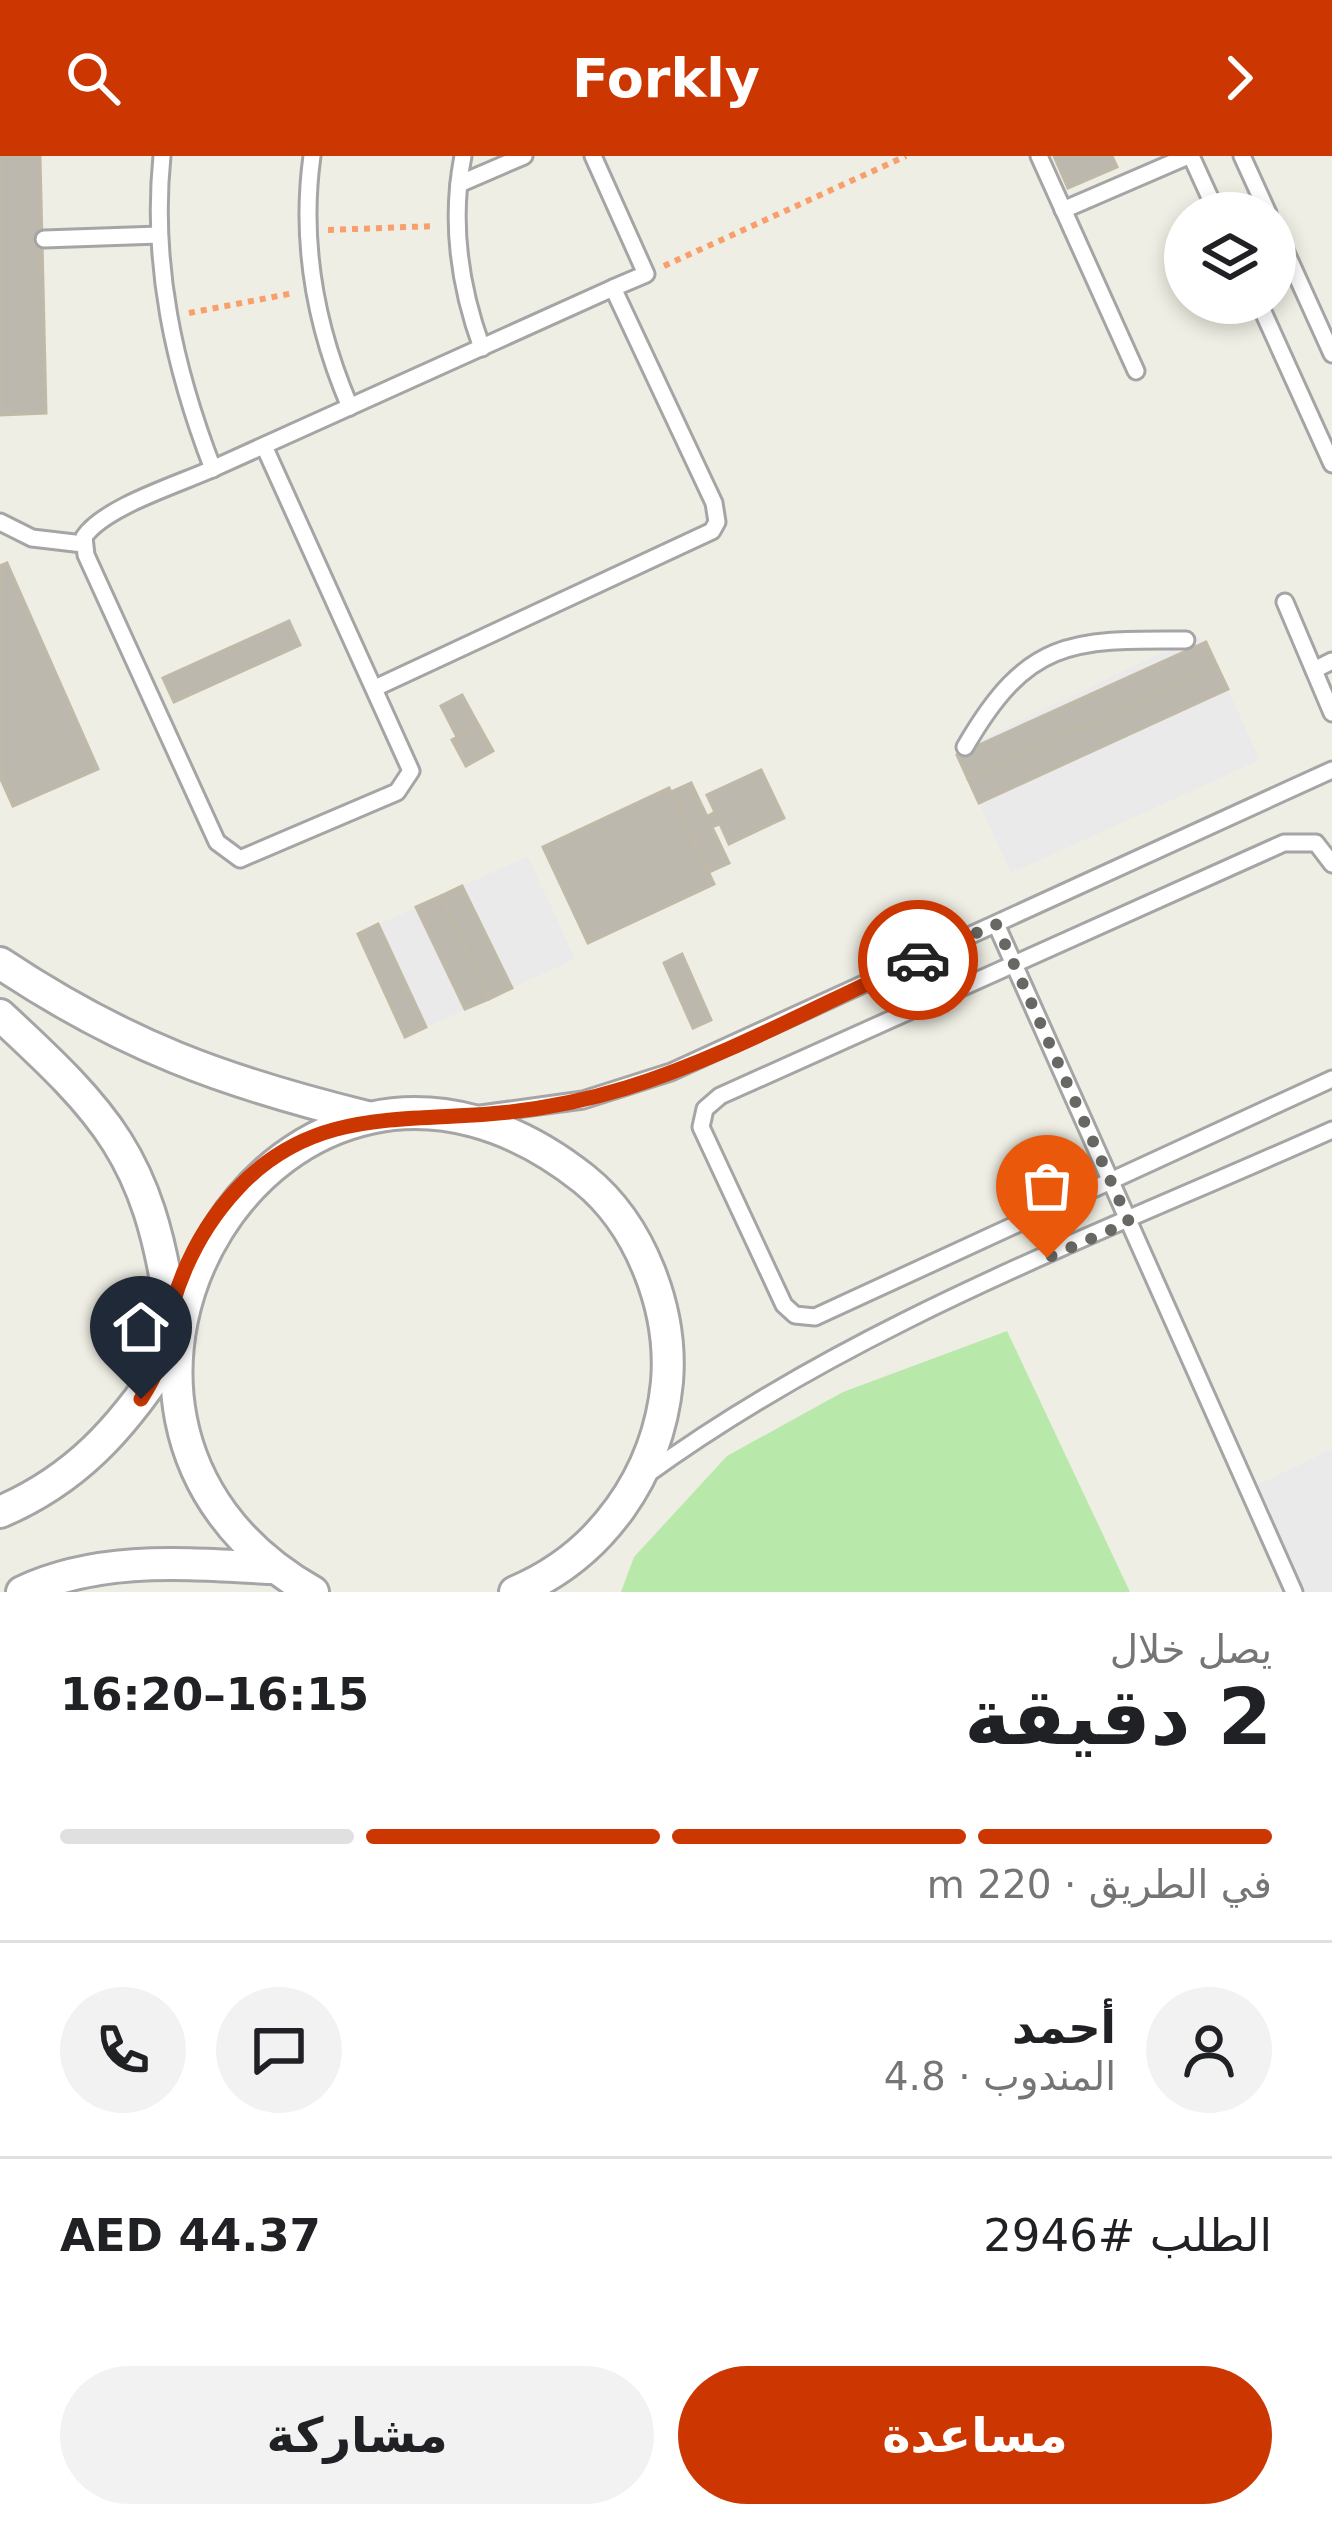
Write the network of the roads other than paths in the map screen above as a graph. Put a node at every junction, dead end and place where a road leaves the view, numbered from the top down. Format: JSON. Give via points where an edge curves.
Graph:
{"nodes":[{"id":1,"x":161,"y":156,"type":"edge"},
{"id":2,"x":312,"y":156,"type":"edge"},
{"id":3,"x":464,"y":156,"type":"edge"},
{"id":4,"x":524,"y":156,"type":"edge"},
{"id":5,"x":593,"y":156,"type":"edge"},
{"id":6,"x":1039,"y":156,"type":"edge"},
{"id":7,"x":1190,"y":156,"type":"edge"},
{"id":8,"x":1243,"y":156,"type":"edge"},
{"id":9,"x":459,"y":184,"type":"junction"},
{"id":10,"x":1207,"y":192,"type":"edge"},
{"id":11,"x":1259,"y":192,"type":"edge"},
{"id":12,"x":1064,"y":210,"type":"junction"},
{"id":13,"x":159,"y":236,"type":"junction"},
{"id":14,"x":44,"y":239,"type":"dead end"},
{"id":15,"x":1296,"y":274,"type":"edge"},
{"id":16,"x":613,"y":288,"type":"junction"},
{"id":17,"x":1268,"y":324,"type":"edge"},
{"id":18,"x":482,"y":348,"type":"junction"},
{"id":19,"x":1332,"y":354,"type":"edge"},
{"id":20,"x":1136,"y":371,"type":"dead end"},
{"id":21,"x":350,"y":407,"type":"junction"},
{"id":22,"x":264,"y":446,"type":"junction"},
{"id":23,"x":1332,"y":464,"type":"edge"},
{"id":24,"x":213,"y":469,"type":"junction"},
{"id":25,"x":0,"y":522,"type":"edge"},
{"id":26,"x":82,"y":544,"type":"junction"},
{"id":27,"x":1285,"y":602,"type":"dead end"},
{"id":28,"x":1186,"y":640,"type":"dead end"},
{"id":29,"x":1332,"y":661,"type":"edge"},
{"id":30,"x":1314,"y":670,"type":"junction"},
{"id":31,"x":375,"y":688,"type":"junction"},
{"id":32,"x":1332,"y":712,"type":"edge"},
{"id":33,"x":964,"y":747,"type":"dead end"},
{"id":34,"x":1332,"y":770,"type":"edge"},
{"id":35,"x":1332,"y":864,"type":"edge"},
{"id":36,"x":996,"y":924,"type":"junction"},
{"id":37,"x":0,"y":963,"type":"edge"},
{"id":38,"x":1014,"y":964,"type":"junction"},
{"id":39,"x":0,"y":1015,"type":"edge"},
{"id":40,"x":1332,"y":1079,"type":"edge"},
{"id":41,"x":452,"y":1117,"type":"junction"},
{"id":42,"x":373,"y":1118,"type":"junction"},
{"id":43,"x":1332,"y":1130,"type":"edge"},
{"id":44,"x":1111,"y":1181,"type":"junction"},
{"id":45,"x":1129,"y":1222,"type":"junction"},
{"id":46,"x":171,"y":1312,"type":"junction"},
{"id":47,"x":165,"y":1362,"type":"junction"},
{"id":48,"x":638,"y":1482,"type":"junction"},
{"id":49,"x":0,"y":1512,"type":"edge"},
{"id":50,"x":590,"y":1545,"type":"junction"},
{"id":51,"x":271,"y":1568,"type":"junction"},
{"id":52,"x":22,"y":1592,"type":"edge"},
{"id":53,"x":312,"y":1592,"type":"edge"},
{"id":54,"x":515,"y":1592,"type":"edge"},
{"id":55,"x":569,"y":1592,"type":"edge"},
{"id":56,"x":1294,"y":1592,"type":"edge"}],
"edges":[{"from":1,"to":13,"type":"lane"},
{"from":2,"to":21,"type":"lane","via":[[314,289]]},
{"from":3,"to":9,"type":"lane"},
{"from":4,"to":9,"type":"lane"},
{"from":5,"to":16,"type":"lane","via":[[646,274]]},
{"from":6,"to":12,"type":"lane"},
{"from":7,"to":10,"type":"lane"},
{"from":7,"to":12,"type":"lane"},
{"from":8,"to":11,"type":"lane"},
{"from":9,"to":18,"type":"lane","via":[[464,288]]},
{"from":12,"to":20,"type":"lane"},
{"from":13,"to":14,"type":"lane"},
{"from":13,"to":24,"type":"lane","via":[[178,368]]},
{"from":15,"to":19,"type":"lane"},
{"from":16,"to":18,"type":"lane"},
{"from":16,"to":31,"type":"lane","via":[[714,503],[712,531]]},
{"from":17,"to":23,"type":"lane"},
{"from":18,"to":21,"type":"lane"},
{"from":21,"to":22,"type":"lane"},
{"from":22,"to":24,"type":"lane"},
{"from":22,"to":31,"type":"lane"},
{"from":24,"to":26,"type":"lane","via":[[95,524]]},
{"from":25,"to":26,"type":"lane","via":[[32,538]]},
{"from":26,"to":31,"type":"lane","via":[[217,842],[231,856],[253,857],[405,786],[410,764]]},
{"from":27,"to":30,"type":"lane"},
{"from":28,"to":33,"type":"lane","via":[[1096,641],[1026,668],[994,696]]},
{"from":29,"to":30,"type":"lane"},
{"from":30,"to":32,"type":"lane"},
{"from":34,"to":36,"type":"lane"},
{"from":35,"to":38,"type":"lane","via":[[1316,843],[1295,839]]},
{"from":36,"to":38,"type":"lane"},
{"from":36,"to":41,"type":"lane","via":[[651,1080],[584,1100]]},
{"from":37,"to":42,"type":"street","via":[[108,1030],[188,1066]]},
{"from":38,"to":44,"type":"lane"},
{"from":38,"to":44,"type":"lane","via":[[721,1096],[702,1117],[705,1137],[784,1305],[805,1318]]},
{"from":39,"to":46,"type":"street","via":[[87,1096],[122,1145],[150,1205]]},
{"from":40,"to":44,"type":"lane"},
{"from":41,"to":42,"type":"street"},
{"from":41,"to":48,"type":"street","via":[[552,1154],[627,1228],[665,1327],[658,1432]]},
{"from":42,"to":46,"type":"street","via":[[281,1153],[242,1184],[194,1250]]},
{"from":43,"to":45,"type":"lane"},
{"from":44,"to":45,"type":"lane"},
{"from":45,"to":48,"type":"lane","via":[[794,1376]]},
{"from":45,"to":56,"type":"lane"},
{"from":46,"to":47,"type":"street"},
{"from":47,"to":49,"type":"street","via":[[100,1449]]},
{"from":47,"to":51,"type":"street","via":[[169,1410],[197,1485],[234,1537]]},
{"from":48,"to":50,"type":"street"},
{"from":50,"to":54,"type":"street"},
{"from":50,"to":55,"type":"street"},
{"from":51,"to":52,"type":"street","via":[[130,1565]]},
{"from":51,"to":53,"type":"street"}]}
